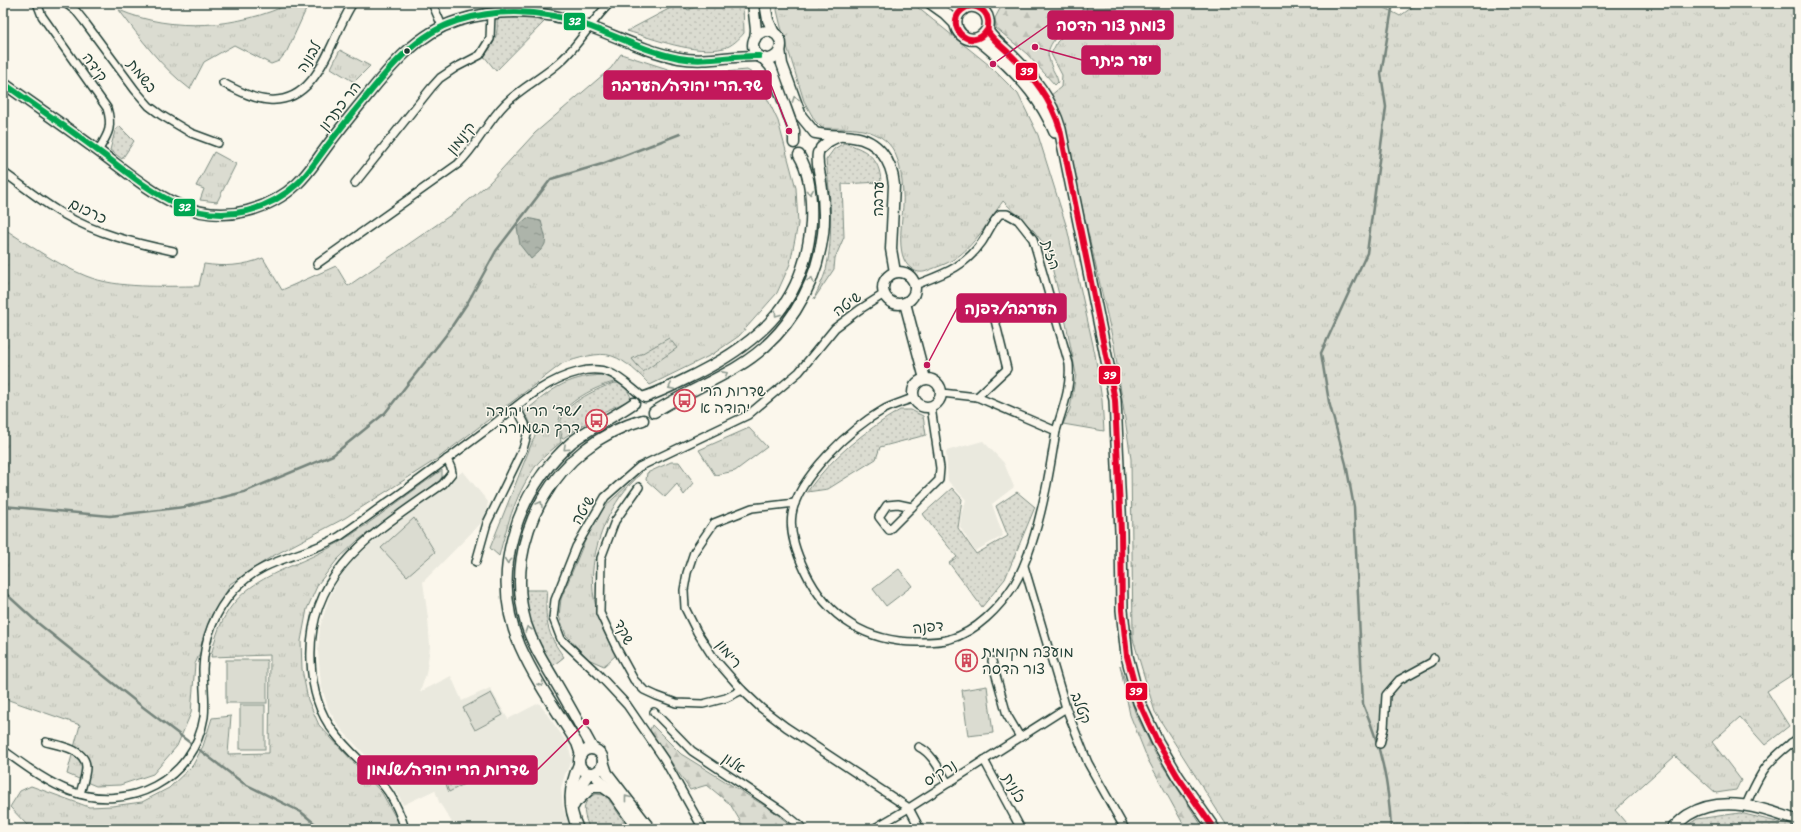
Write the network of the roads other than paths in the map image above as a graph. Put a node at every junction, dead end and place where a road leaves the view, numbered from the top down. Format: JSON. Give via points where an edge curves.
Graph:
{"nodes":[{"id":1,"x":37,"y":3,"type":"edge"},
{"id":2,"x":64,"y":3,"type":"edge"},
{"id":3,"x":353,"y":3,"type":"edge"},
{"id":4,"x":432,"y":3,"type":"edge"},
{"id":5,"x":610,"y":3,"type":"edge"},
{"id":6,"x":753,"y":3,"type":"edge"},
{"id":7,"x":765,"y":3,"type":"edge"},
{"id":8,"x":932,"y":3,"type":"edge"},
{"id":9,"x":950,"y":3,"type":"edge"},
{"id":10,"x":987,"y":3,"type":"edge"},
{"id":11,"x":976,"y":5,"type":"edge"},
{"id":12,"x":962,"y":10,"type":"junction"},
{"id":13,"x":491,"y":13,"type":"junction"},
{"id":14,"x":986,"y":14,"type":"junction"},
{"id":15,"x":956,"y":24,"type":"junction"},
{"id":16,"x":442,"y":26,"type":"junction"},
{"id":17,"x":590,"y":27,"type":"junction"},
{"id":18,"x":987,"y":30,"type":"junction"},
{"id":19,"x":774,"y":33,"type":"junction"},
{"id":20,"x":977,"y":39,"type":"junction"},
{"id":21,"x":754,"y":41,"type":"junction"},
{"id":22,"x":780,"y":50,"type":"junction"},
{"id":23,"x":735,"y":57,"type":"junction"},
{"id":24,"x":761,"y":57,"type":"junction"},
{"id":25,"x":3,"y":83,"type":"edge"},
{"id":26,"x":223,"y":83,"type":"dead end"},
{"id":27,"x":815,"y":133,"type":"junction"},
{"id":28,"x":839,"y":136,"type":"junction"},
{"id":29,"x":218,"y":143,"type":"dead end"},
{"id":30,"x":794,"y":143,"type":"junction"},
{"id":31,"x":819,"y":150,"type":"junction"},
{"id":32,"x":98,"y":151,"type":"junction"},
{"id":33,"x":799,"y":155,"type":"junction"},
{"id":34,"x":3,"y":172,"type":"edge"},
{"id":35,"x":355,"y":183,"type":"dead end"},
{"id":36,"x":1075,"y":198,"type":"junction"},
{"id":37,"x":173,"y":251,"type":"dead end"},
{"id":38,"x":317,"y":264,"type":"dead end"},
{"id":39,"x":895,"y":272,"type":"junction"},
{"id":40,"x":915,"y":285,"type":"junction"},
{"id":41,"x":884,"y":294,"type":"junction"},
{"id":42,"x":905,"y":303,"type":"junction"},
{"id":43,"x":993,"y":312,"type":"dead end"},
{"id":44,"x":925,"y":379,"type":"junction"},
{"id":45,"x":942,"y":393,"type":"junction"},
{"id":46,"x":977,"y":397,"type":"junction"},
{"id":47,"x":913,"y":398,"type":"junction"},
{"id":48,"x":639,"y":400,"type":"junction"},
{"id":49,"x":516,"y":407,"type":"junction"},
{"id":50,"x":931,"y":407,"type":"junction"},
{"id":51,"x":654,"y":412,"type":"junction"},
{"id":52,"x":643,"y":420,"type":"junction"},
{"id":53,"x":1056,"y":431,"type":"junction"},
{"id":54,"x":447,"y":459,"type":"junction"},
{"id":55,"x":640,"y":486,"type":"dead end"},
{"id":56,"x":795,"y":503,"type":"junction"},
{"id":57,"x":912,"y":507,"type":"junction"},
{"id":58,"x":476,"y":562,"type":"dead end"},
{"id":59,"x":1024,"y":566,"type":"junction"},
{"id":60,"x":1434,"y":658,"type":"dead end"},
{"id":61,"x":992,"y":661,"type":"dead end"},
{"id":62,"x":742,"y":690,"type":"junction"},
{"id":63,"x":1066,"y":708,"type":"junction"},
{"id":64,"x":654,"y":712,"type":"dead end"},
{"id":65,"x":1020,"y":738,"type":"junction"},
{"id":66,"x":1798,"y":738,"type":"edge"},
{"id":67,"x":46,"y":742,"type":"dead end"},
{"id":68,"x":1380,"y":744,"type":"dead end"},
{"id":69,"x":1791,"y":744,"type":"junction"},
{"id":70,"x":919,"y":747,"type":"dead end"},
{"id":71,"x":1798,"y":748,"type":"edge"},
{"id":72,"x":3,"y":750,"type":"edge"},
{"id":73,"x":593,"y":750,"type":"junction"},
{"id":74,"x":580,"y":759,"type":"junction"},
{"id":75,"x":984,"y":760,"type":"junction"},
{"id":76,"x":603,"y":761,"type":"junction"},
{"id":77,"x":591,"y":773,"type":"junction"},
{"id":78,"x":948,"y":784,"type":"junction"},
{"id":79,"x":80,"y":794,"type":"junction"},
{"id":80,"x":614,"y":795,"type":"junction"},
{"id":81,"x":574,"y":804,"type":"junction"},
{"id":82,"x":1746,"y":805,"type":"junction"},
{"id":83,"x":909,"y":808,"type":"junction"},
{"id":84,"x":1798,"y":821,"type":"edge"},
{"id":85,"x":577,"y":827,"type":"edge"},
{"id":86,"x":405,"y":829,"type":"edge"},
{"id":87,"x":638,"y":829,"type":"edge"},
{"id":88,"x":650,"y":829,"type":"edge"},
{"id":89,"x":704,"y":829,"type":"edge"},
{"id":90,"x":804,"y":829,"type":"edge"},
{"id":91,"x":873,"y":829,"type":"edge"},
{"id":92,"x":920,"y":829,"type":"edge"},
{"id":93,"x":1021,"y":829,"type":"edge"},
{"id":94,"x":1125,"y":829,"type":"edge"},
{"id":95,"x":1214,"y":829,"type":"edge"},
{"id":96,"x":1672,"y":829,"type":"edge"}],
"edges":[{"from":1,"to":32,"type":"street","name":"קידה","via":[[42,16],[107,108],[111,120],[110,128]]},
{"from":2,"to":29,"type":"street","name":"בשמת","via":[[76,11],[149,106],[191,134]]},
{"from":3,"to":26,"type":"street","name":"לבונה","via":[[318,73],[294,95],[281,100],[268,100],[248,95]]},
{"from":4,"to":16,"type":"street"},
{"from":5,"to":17,"type":"street","name":"קינמון"},
{"from":6,"to":21,"type":"street","via":[[756,30]]},
{"from":7,"to":19,"type":"street","via":[[768,20]]},
{"from":8,"to":15,"type":"main road"},
{"from":9,"to":12,"type":"main road"},
{"from":10,"to":14,"type":"main road"},
{"from":11,"to":12,"type":"main road"},
{"from":11,"to":14,"type":"main road"},
{"from":12,"to":15,"type":"main road","via":[[957,16]]},
{"from":13,"to":16,"type":"street","name":"הר כתרון"},
{"from":13,"to":17,"type":"street","name":"הר כתרון","via":[[515,11],[544,14]]},
{"from":13,"to":35,"type":"street","via":[[490,39],[480,55],[440,78]]},
{"from":14,"to":18,"type":"main road","via":[[989,22]]},
{"from":15,"to":20,"type":"main road","via":[[962,36]]},
{"from":16,"to":32,"type":"street","name":"הר כתרון","via":[[411,48],[386,72],[298,184],[267,204],[235,214],[216,215],[180,206]]},
{"from":17,"to":23,"type":"street","name":"הר כתרון","via":[[635,45],[679,58],[700,61]]},
{"from":17,"to":38,"type":"street","name":"קינמון","via":[[563,60],[521,89],[505,104],[458,164]]},
{"from":18,"to":20,"type":"main road"},
{"from":18,"to":36,"type":"main road","via":[[1034,78],[1052,105],[1060,129]]},
{"from":19,"to":21,"type":"street","via":[[761,32]]},
{"from":19,"to":22,"type":"street","via":[[780,40]]},
{"from":20,"to":36,"type":"main road","via":[[1026,83],[1043,107],[1056,135]]},
{"from":21,"to":23,"type":"street","name":"הר כתרון","via":[[742,54]]},
{"from":21,"to":24,"type":"street","via":[[755,52]]},
{"from":22,"to":24,"type":"street","via":[[774,57]]},
{"from":27,"to":22,"type":"street","one_way":true,"via":[[801,116],[782,64]]},
{"from":23,"to":24,"type":"street","name":"הר כתרון"},
{"from":24,"to":30,"type":"street","via":[[771,67],[794,131]]},
{"from":25,"to":32,"type":"street","name":"הר כתרון"},
{"from":27,"to":28,"type":"street","name":"ערבה"},
{"from":27,"to":30,"type":"street","via":[[806,130],[798,134]]},
{"from":27,"to":31,"type":"street","via":[[820,139]]},
{"from":28,"to":31,"type":"street"},
{"from":28,"to":39,"type":"street","name":"ערבה","via":[[869,142],[884,155],[890,166],[894,185],[891,249]]},
{"from":30,"to":33,"type":"street"},
{"from":31,"to":33,"type":"street","via":[[810,158]]},
{"from":51,"to":31,"type":"street","one_way":true,"via":[[745,362],[780,332],[795,312],[809,285],[822,245],[824,205],[817,160]]},
{"from":33,"to":48,"type":"street","one_way":true,"via":[[804,163],[810,189],[810,231],[802,267],[783,305],[770,323],[738,351],[670,387]]},
{"from":34,"to":37,"type":"street","name":"כרכום","via":[[63,214],[81,223],[111,236]]},
{"from":36,"to":95,"type":"main road","via":[[1115,400],[1122,610],[1127,656],[1139,702],[1157,741]]},
{"from":39,"to":40,"type":"street","via":[[910,276]]},
{"from":39,"to":41,"type":"street","via":[[886,279]]},
{"from":40,"to":42,"type":"street","via":[[912,298]]},
{"from":40,"to":53,"type":"street","name":"הזית","via":[[961,265],[982,242],[1000,214],[1007,214],[1018,220],[1033,238],[1069,364],[1068,394]]},
{"from":41,"to":42,"type":"street","via":[[895,304]]},
{"from":41,"to":89,"type":"street","name":"שיטה","via":[[836,328],[799,372],[748,415],[639,467],[605,497],[576,547],[555,600],[553,618],[561,639],[627,705],[664,759]]},
{"from":42,"to":44,"type":"street"},
{"from":43,"to":46,"type":"street","via":[[1007,369]]},
{"from":44,"to":45,"type":"street","via":[[934,381]]},
{"from":44,"to":47,"type":"street","via":[[917,382]]},
{"from":45,"to":46,"type":"street"},
{"from":45,"to":50,"type":"street","via":[[939,402]]},
{"from":46,"to":53,"type":"street"},
{"from":47,"to":50,"type":"street","via":[[918,405]]},
{"from":47,"to":56,"type":"street","name":"דפנה","via":[[883,410],[833,450],[812,472]]},
{"from":48,"to":49,"type":"street","via":[[618,375],[607,370],[594,369],[553,381]]},
{"from":48,"to":51,"type":"street","via":[[653,403]]},
{"from":48,"to":52,"type":"street","via":[[632,407],[634,414]]},
{"from":48,"to":74,"type":"street","one_way":true,"via":[[589,430],[556,458],[536,484],[524,506],[509,548],[507,590],[514,630],[529,664],[577,743]]},
{"from":49,"to":54,"type":"street"},
{"from":49,"to":58,"type":"street","via":[[525,424],[527,435],[523,449],[487,523]]},
{"from":50,"to":57,"type":"street","via":[[940,468],[939,480]]},
{"from":51,"to":52,"type":"street","via":[[650,418]]},
{"from":73,"to":52,"type":"street","one_way":true,"via":[[538,653],[527,626],[520,590],[522,551],[536,512],[566,467],[596,441],[619,428]]},
{"from":53,"to":59,"type":"street","name":"דפנה","via":[[1048,484]]},
{"from":54,"to":79,"type":"street","via":[[338,537],[264,566],[243,580],[218,613],[210,629],[203,670],[204,717],[200,734],[180,767],[152,788],[132,796],[112,799]]},
{"from":54,"to":86,"type":"street","via":[[452,473],[443,484],[357,548],[328,583],[321,599],[312,636],[314,689],[326,721],[389,793]]},
{"from":55,"to":62,"type":"street","name":"שקד","via":[[615,521],[601,558],[600,612],[617,649],[634,680],[644,690],[676,703],[703,704],[726,698]]},
{"from":56,"to":59,"type":"street","name":"דפנה","via":[[792,515],[793,537],[798,556],[818,594],[837,615],[860,631],[883,638],[907,643],[930,642],[950,639],[971,629],[984,620],[1004,599]]},
{"from":56,"to":62,"type":"street","name":"רימון","via":[[752,508],[714,523],[694,552],[687,573],[684,590],[685,608],[713,657]]},
{"from":57,"to":57,"type":"street","via":[[887,505],[879,517],[889,530]]},
{"from":59,"to":63,"type":"street","name":"קטלב"},
{"from":60,"to":68,"type":"street","via":[[1432,662],[1399,680],[1386,695],[1384,728]]},
{"from":61,"to":65,"type":"street","via":[[1007,715]]},
{"from":62,"to":83,"type":"street","name":"רימון","via":[[786,727]]},
{"from":63,"to":65,"type":"street","name":"נרקיס"},
{"from":63,"to":94,"type":"street","name":"קטלב","via":[[1088,763]]},
{"from":64,"to":90,"type":"street","name":"אלון","via":[[692,751],[782,811]]},
{"from":65,"to":75,"type":"street","name":"נרקיס"},
{"from":66,"to":69,"type":"street"},
{"from":67,"to":79,"type":"street","via":[[65,746],[80,754],[85,760],[86,767]]},
{"from":69,"to":71,"type":"street"},
{"from":69,"to":82,"type":"street","via":[[1760,773]]},
{"from":70,"to":78,"type":"street","via":[[930,756]]},
{"from":72,"to":79,"type":"street","via":[[49,782]]},
{"from":73,"to":74,"type":"street","via":[[586,750]]},
{"from":73,"to":76,"type":"street","via":[[600,754]]},
{"from":74,"to":77,"type":"street","via":[[583,770]]},
{"from":74,"to":85,"type":"street","via":[[570,795],[570,806]]},
{"from":75,"to":78,"type":"street","name":"נרקיס"},
{"from":75,"to":93,"type":"street","name":"כלנית"},
{"from":76,"to":77,"type":"street","via":[[600,769]]},
{"from":88,"to":76,"type":"street","one_way":true,"via":[[607,773]]},
{"from":77,"to":80,"type":"street"},
{"from":77,"to":81,"type":"street","via":[[581,785]]},
{"from":78,"to":83,"type":"street","name":"נרקיס"},
{"from":80,"to":81,"type":"street","via":[[603,787],[592,787]]},
{"from":80,"to":87,"type":"street"},
{"from":81,"to":85,"type":"street"},
{"from":82,"to":84,"type":"street"},
{"from":82,"to":96,"type":"street","via":[[1731,804],[1699,809]]},
{"from":83,"to":91,"type":"street","name":"נרקיס"},
{"from":83,"to":92,"type":"street"}]}
